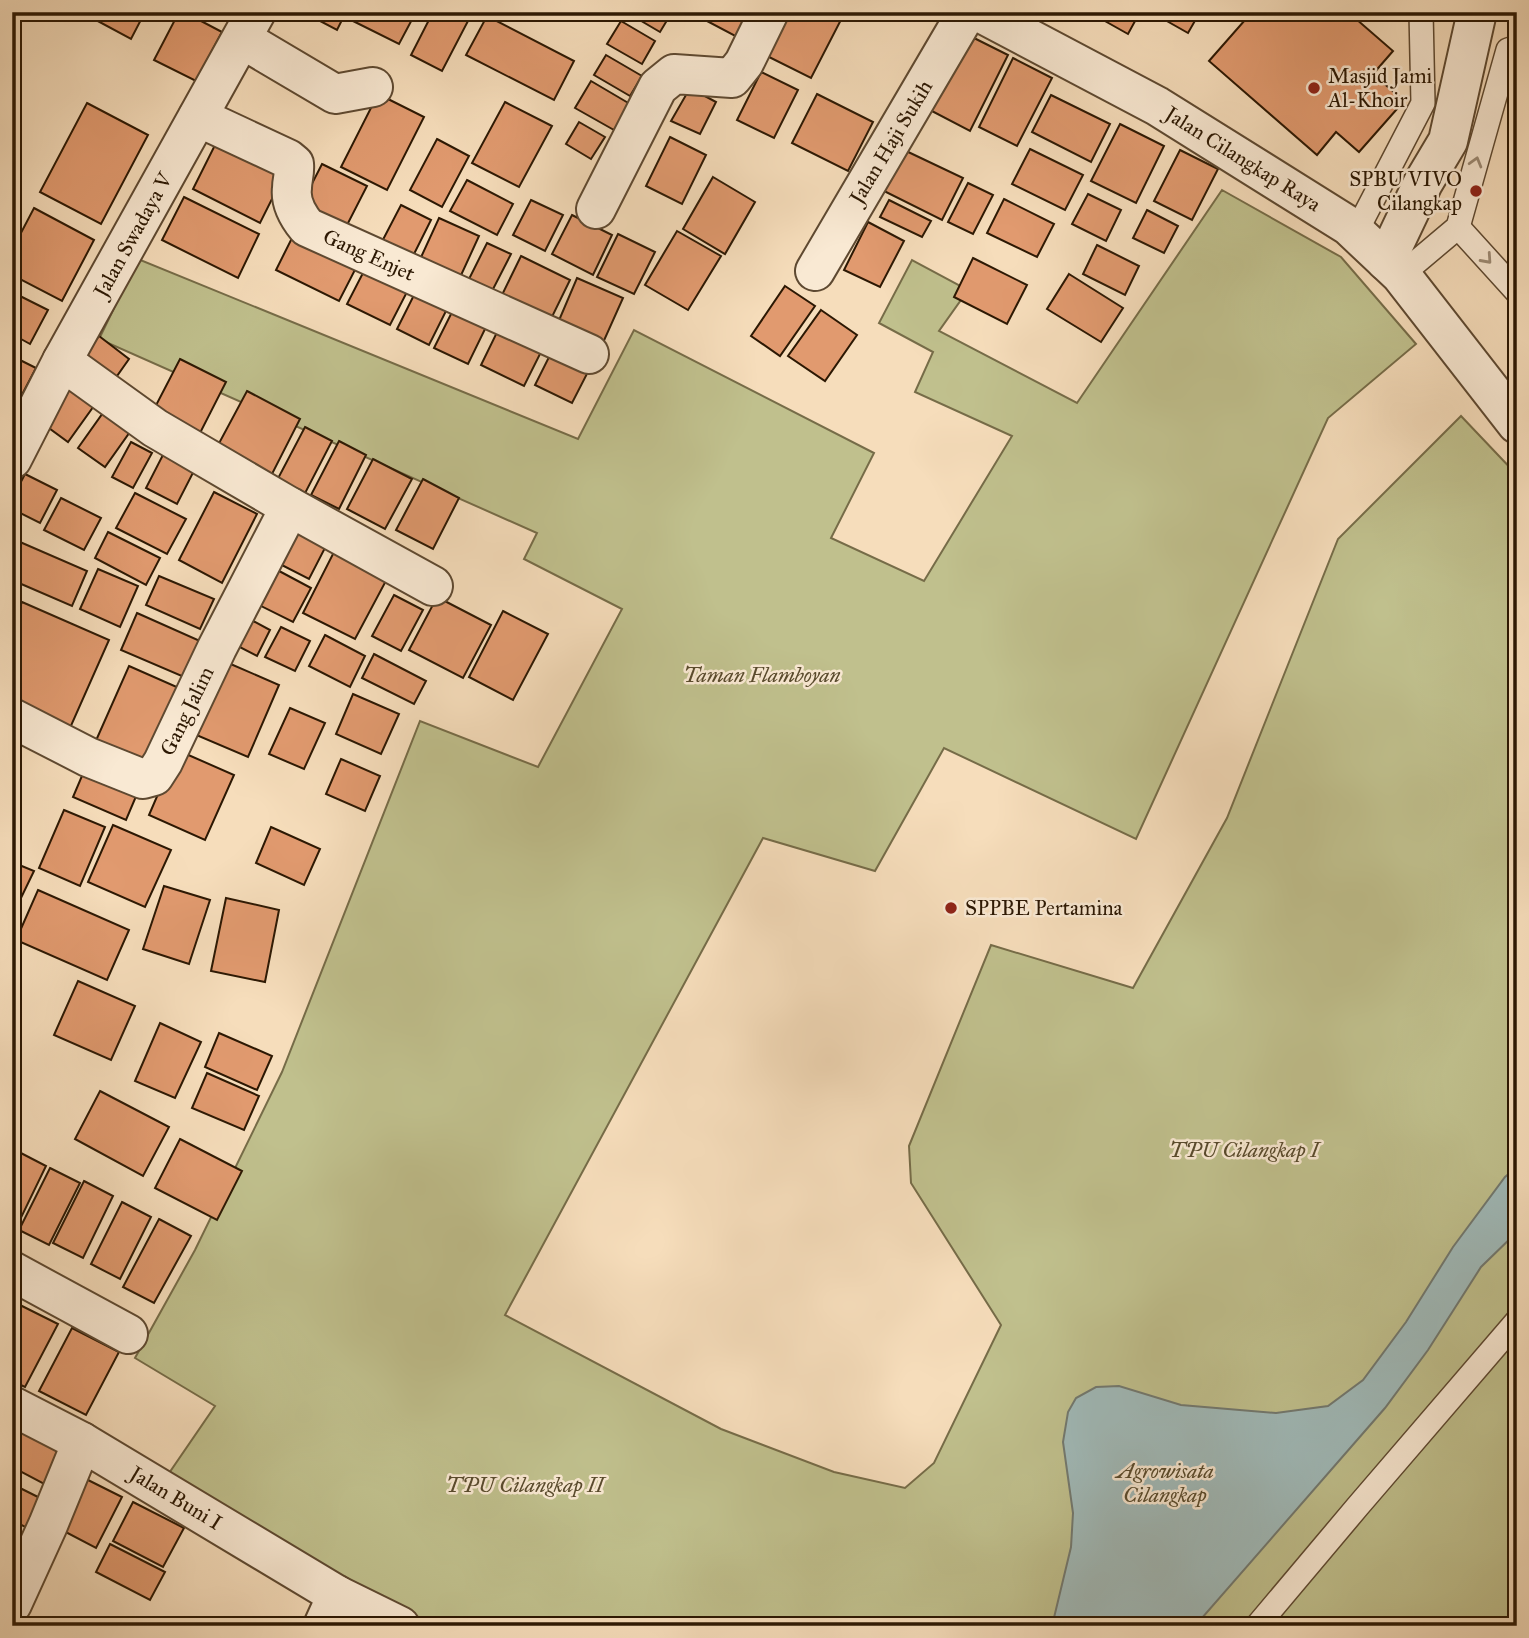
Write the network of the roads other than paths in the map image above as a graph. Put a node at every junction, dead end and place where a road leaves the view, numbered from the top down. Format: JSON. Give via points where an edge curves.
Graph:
{"nodes":[{"id":1,"x":769,"y":12,"type":"edge"},
{"id":2,"x":967,"y":12,"type":"edge"},
{"id":3,"x":979,"y":12,"type":"edge"},
{"id":4,"x":1421,"y":12,"type":"edge"},
{"id":5,"x":1477,"y":12,"type":"edge"},
{"id":6,"x":249,"y":25,"type":"edge"},
{"id":7,"x":1517,"y":47,"type":"edge"},
{"id":8,"x":373,"y":86,"type":"dead end"},
{"id":9,"x":198,"y":117,"type":"junction"},
{"id":10,"x":596,"y":209,"type":"dead end"},
{"id":11,"x":1458,"y":227,"type":"junction"},
{"id":12,"x":1356,"y":232,"type":"junction"},
{"id":13,"x":1394,"y":268,"type":"junction"},
{"id":14,"x":815,"y":271,"type":"dead end"},
{"id":15,"x":1517,"y":292,"type":"edge"},
{"id":16,"x":589,"y":354,"type":"dead end"},
{"id":17,"x":62,"y":361,"type":"junction"},
{"id":18,"x":1517,"y":424,"type":"edge"},
{"id":19,"x":12,"y":459,"type":"edge"},
{"id":20,"x":290,"y":507,"type":"junction"},
{"id":21,"x":433,"y":586,"type":"dead end"},
{"id":22,"x":12,"y":718,"type":"edge"},
{"id":23,"x":12,"y":1271,"type":"edge"},
{"id":24,"x":1517,"y":1321,"type":"edge"},
{"id":25,"x":128,"y":1334,"type":"dead end"},
{"id":26,"x":12,"y":1406,"type":"edge"},
{"id":27,"x":82,"y":1441,"type":"junction"},
{"id":28,"x":12,"y":1604,"type":"edge"},
{"id":29,"x":330,"y":1611,"type":"edge"},
{"id":30,"x":400,"y":1626,"type":"edge"},
{"id":31,"x":1257,"y":1626,"type":"edge"}],
"edges":[{"from":1,"to":10,"type":"street","via":[[732,78],[674,74],[658,87]]},
{"from":2,"to":14,"type":"street","name":"Jalan Haji Sukih"},
{"from":3,"to":12,"type":"street","name":"Jalan Cilangkap Raya","via":[[1157,106]]},
{"from":4,"to":12,"type":"lane","via":[[1423,103]]},
{"from":5,"to":13,"type":"street","via":[[1448,141],[1423,183]]},
{"from":6,"to":8,"type":"street","via":[[335,94]]},
{"from":6,"to":9,"type":"street","name":"Jalan Swadaya V"},
{"from":11,"to":7,"type":"lane","one_way":true,"via":[[1508,50]]},
{"from":9,"to":16,"type":"street","name":"Gang Enjet","via":[[294,164],[293,203],[307,227]]},
{"from":9,"to":17,"type":"street","name":"Jalan Swadaya V"},
{"from":11,"to":13,"type":"lane"},
{"from":11,"to":15,"type":"lane","one_way":true},
{"from":12,"to":13,"type":"street","name":"Jalan Cilangkap Raya"},
{"from":13,"to":18,"type":"street","name":"Jalan Cilangkap Raya"},
{"from":17,"to":19,"type":"street","name":"Jalan Swadaya V"},
{"from":17,"to":20,"type":"street","via":[[155,428]]},
{"from":20,"to":21,"type":"street"},
{"from":20,"to":22,"type":"street","name":"Gang Jalim","via":[[154,776],[144,779],[99,761]]},
{"from":23,"to":25,"type":"street"},
{"from":24,"to":31,"type":"lane"},
{"from":26,"to":27,"type":"street","name":"Jalan Buni I"},
{"from":27,"to":28,"type":"street"},
{"from":27,"to":29,"type":"street","name":"Jalan Buni I"},
{"from":29,"to":30,"type":"street","name":"Jalan Buni I"}]}
